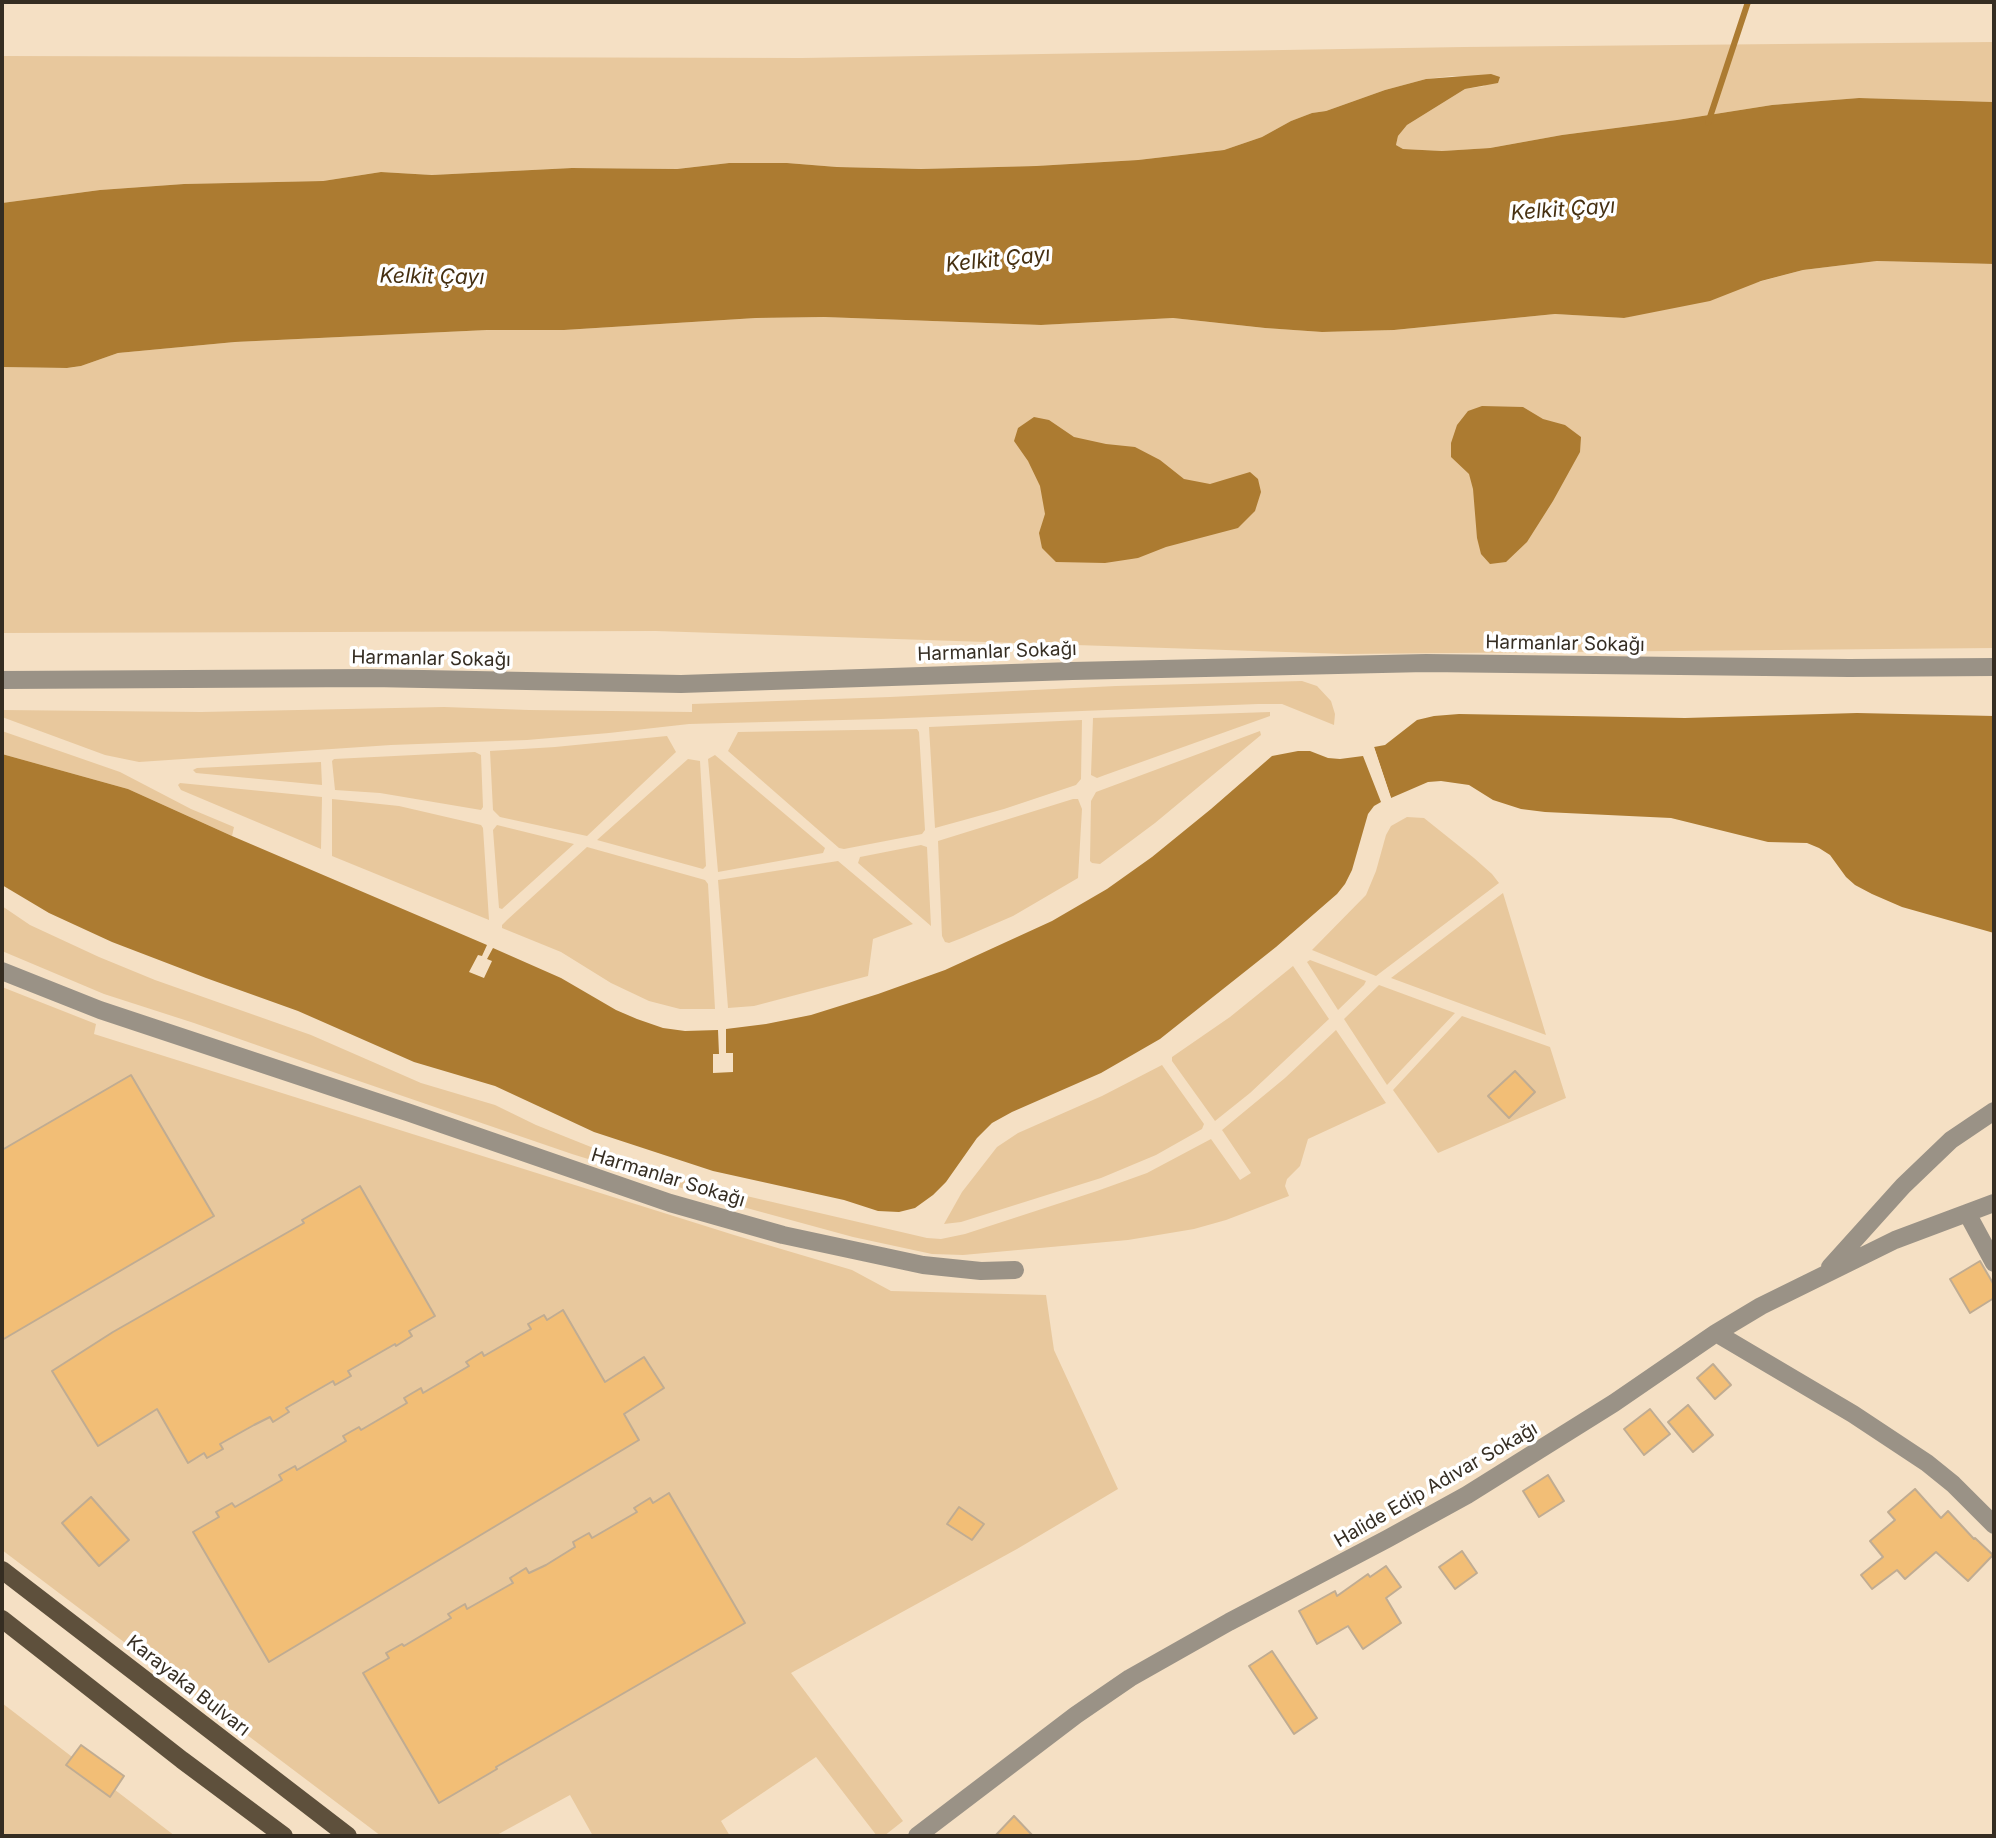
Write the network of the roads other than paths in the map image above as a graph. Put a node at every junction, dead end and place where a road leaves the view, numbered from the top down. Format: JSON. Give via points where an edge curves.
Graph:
{"nodes":[{"id":1,"x":1994,"y":667,"type":"edge"},
{"id":2,"x":2,"y":680,"type":"edge"},
{"id":3,"x":2,"y":971,"type":"edge"},
{"id":4,"x":1994,"y":1111,"type":"edge"},
{"id":5,"x":1994,"y":1203,"type":"edge"},
{"id":6,"x":1967,"y":1213,"type":"junction"},
{"id":7,"x":1994,"y":1263,"type":"edge"},
{"id":8,"x":1015,"y":1270,"type":"dead end"},
{"id":9,"x":1823,"y":1274,"type":"junction"},
{"id":10,"x":1716,"y":1333,"type":"junction"},
{"id":11,"x":1994,"y":1525,"type":"edge"},
{"id":12,"x":2,"y":1570,"type":"edge"},
{"id":13,"x":2,"y":1619,"type":"edge"},
{"id":14,"x":284,"y":1836,"type":"edge"},
{"id":15,"x":348,"y":1836,"type":"edge"},
{"id":16,"x":917,"y":1836,"type":"edge"}],
"edges":[{"from":1,"to":2,"type":"street","name":"Harmanlar Sokağı","via":[[1426,663],[681,684],[372,678]]},
{"from":3,"to":8,"type":"street","name":"Harmanlar Sokağı","via":[[100,1010],[670,1203],[783,1235],[923,1265]]},
{"from":4,"to":9,"type":"street","via":[[1932,1158]]},
{"from":5,"to":6,"type":"street","name":"Halide Edip Adıvar Sokağı"},
{"from":6,"to":7,"type":"street"},
{"from":6,"to":9,"type":"street","name":"Halide Edip Adıvar Sokağı"},
{"from":9,"to":10,"type":"street","name":"Halide Edip Adıvar Sokağı"},
{"from":10,"to":11,"type":"street","via":[[1927,1463]]},
{"from":10,"to":16,"type":"street","name":"Halide Edip Adıvar Sokağı","via":[[1467,1495],[1130,1678]]},
{"from":12,"to":15,"type":"main road","name":"Karayaka Bulvarı"},
{"from":13,"to":14,"type":"main road"}]}
